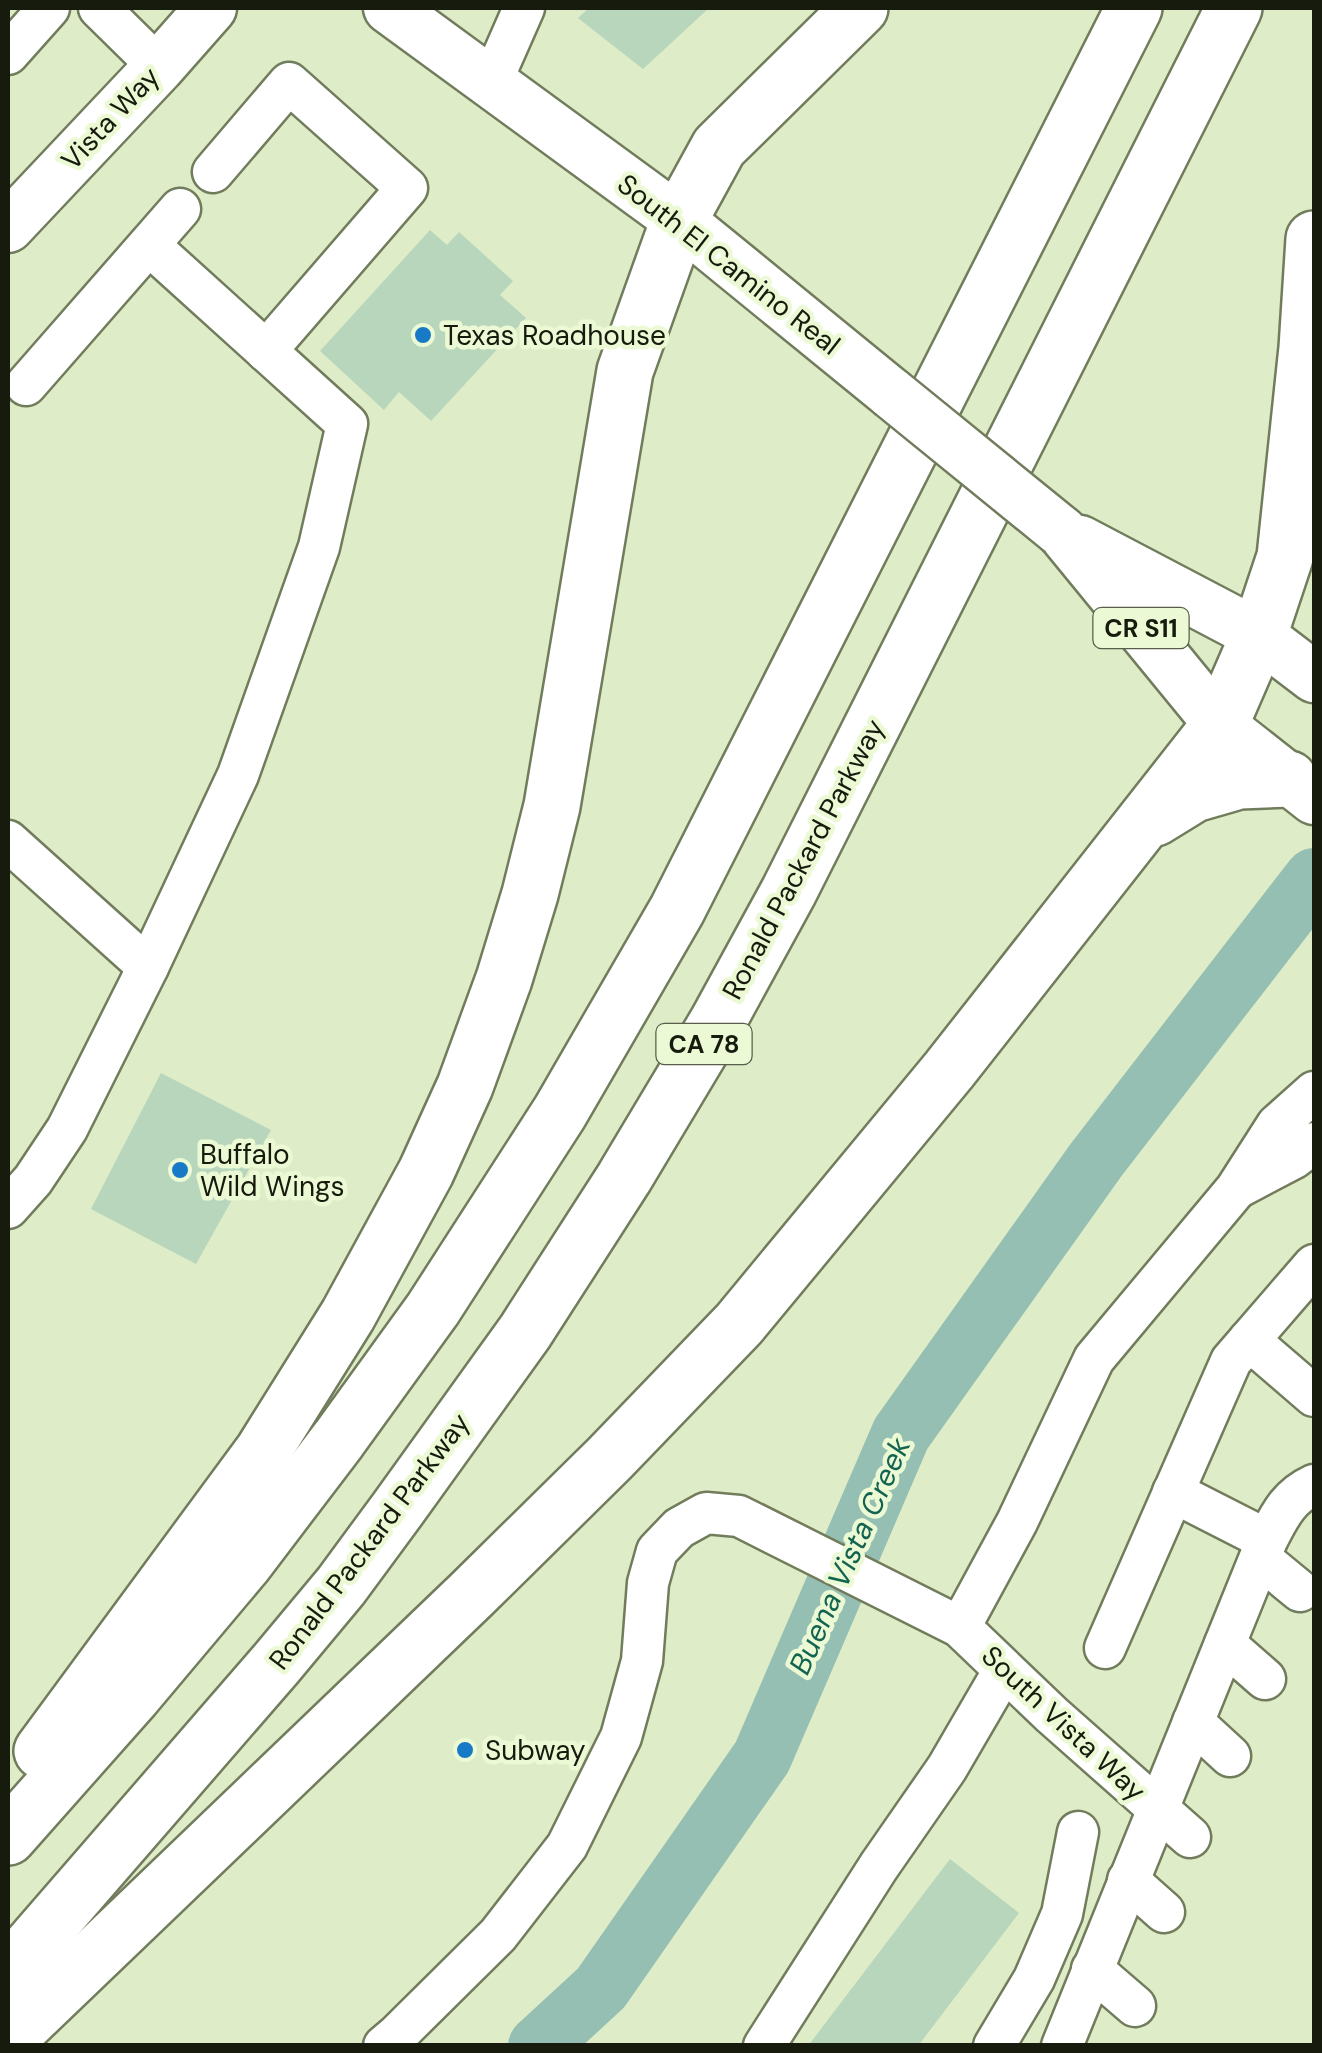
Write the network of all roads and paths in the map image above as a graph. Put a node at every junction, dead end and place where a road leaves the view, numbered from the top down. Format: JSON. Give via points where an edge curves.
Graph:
{"nodes":[{"id":1,"x":49,"y":8,"type":"edge"},
{"id":2,"x":99,"y":8,"type":"edge"},
{"id":3,"x":212,"y":8,"type":"edge"},
{"id":4,"x":389,"y":8,"type":"edge"},
{"id":5,"x":524,"y":8,"type":"edge"},
{"id":6,"x":860,"y":8,"type":"edge"},
{"id":7,"x":1134,"y":8,"type":"edge"},
{"id":8,"x":1234,"y":8,"type":"edge"},
{"id":9,"x":8,"y":54,"type":"edge"},
{"id":10,"x":159,"y":67,"type":"junction"},
{"id":11,"x":492,"y":83,"type":"junction"},
{"id":12,"x":213,"y":172,"type":"dead end"},
{"id":13,"x":14,"y":207,"type":"edge"},
{"id":14,"x":180,"y":209,"type":"dead end"},
{"id":15,"x":679,"y":220,"type":"junction"},
{"id":16,"x":1314,"y":239,"type":"edge"},
{"id":17,"x":150,"y":245,"type":"junction"},
{"id":18,"x":266,"y":351,"type":"junction"},
{"id":19,"x":26,"y":386,"type":"dead end"},
{"id":20,"x":1062,"y":532,"type":"junction"},
{"id":21,"x":1260,"y":635,"type":"junction"},
{"id":22,"x":1314,"y":677,"type":"edge"},
{"id":23,"x":1220,"y":725,"type":"junction"},
{"id":24,"x":1302,"y":789,"type":"edge"},
{"id":25,"x":1144,"y":824,"type":"junction"},
{"id":26,"x":8,"y":841,"type":"edge"},
{"id":27,"x":148,"y":967,"type":"junction"},
{"id":28,"x":1314,"y":1092,"type":"edge"},
{"id":29,"x":1314,"y":1143,"type":"edge"},
{"id":30,"x":1236,"y":1189,"type":"junction"},
{"id":31,"x":8,"y":1208,"type":"edge"},
{"id":32,"x":1311,"y":1276,"type":"edge"},
{"id":33,"x":1249,"y":1340,"type":"junction"},
{"id":34,"x":1314,"y":1396,"type":"edge"},
{"id":35,"x":1314,"y":1485,"type":"edge"},
{"id":36,"x":1173,"y":1492,"type":"junction"},
{"id":37,"x":1264,"y":1548,"type":"junction"},
{"id":38,"x":1300,"y":1591,"type":"dead end"},
{"id":39,"x":960,"y":1627,"type":"junction"},
{"id":40,"x":1225,"y":1644,"type":"junction"},
{"id":41,"x":1105,"y":1648,"type":"dead end"},
{"id":42,"x":1004,"y":1670,"type":"junction"},
{"id":43,"x":1265,"y":1679,"type":"dead end"},
{"id":44,"x":1193,"y":1722,"type":"junction"},
{"id":45,"x":1230,"y":1756,"type":"dead end"},
{"id":46,"x":8,"y":1797,"type":"edge"},
{"id":47,"x":1157,"y":1809,"type":"junction"},
{"id":48,"x":1078,"y":1832,"type":"dead end"},
{"id":49,"x":8,"y":1837,"type":"edge"},
{"id":50,"x":1190,"y":1837,"type":"dead end"},
{"id":51,"x":1128,"y":1880,"type":"junction"},
{"id":52,"x":1164,"y":1912,"type":"dead end"},
{"id":53,"x":1062,"y":1914,"type":"junction"},
{"id":54,"x":1099,"y":1953,"type":"junction"},
{"id":55,"x":8,"y":1974,"type":"edge"},
{"id":56,"x":1135,"y":2006,"type":"dead end"},
{"id":57,"x":8,"y":2039,"type":"edge"},
{"id":58,"x":384,"y":2046,"type":"edge"},
{"id":59,"x":764,"y":2046,"type":"edge"},
{"id":60,"x":994,"y":2046,"type":"edge"},
{"id":61,"x":1062,"y":2046,"type":"edge"}],
"edges":[{"from":1,"to":9,"type":"street"},
{"from":2,"to":10,"type":"street"},
{"from":3,"to":10,"type":"main road","name":"Vista Way"},
{"from":4,"to":11,"type":"main road","name":"South El Camino Real"},
{"from":5,"to":11,"type":"street"},
{"from":6,"to":15,"type":"highway","via":[[720,147]]},
{"from":7,"to":49,"type":"highway","number":"CA 78","via":[[678,910],[560,1112],[433,1309],[327,1455],[232,1579]]},
{"from":8,"to":55,"type":"highway","name":"Ronald Packard Parkway","number":"CA 78","via":[[789,891],[624,1178],[526,1332],[341,1586]]},
{"from":10,"to":13,"type":"main road","name":"Vista Way"},
{"from":11,"to":15,"type":"main road","name":"South El Camino Real"},
{"from":12,"to":18,"type":"street","via":[[289,83],[407,188]]},
{"from":14,"to":17,"type":"street"},
{"from":15,"to":20,"type":"main road","name":"South El Camino Real","number":"CR S11","bridge":true},
{"from":15,"to":46,"type":"highway","via":[[625,371],[552,806],[504,978],[465,1086],[348,1315],[262,1451]]},
{"from":16,"to":21,"type":"highway","via":[[1285,556]]},
{"from":17,"to":18,"type":"street"},
{"from":17,"to":19,"type":"street"},
{"from":18,"to":27,"type":"street","via":[[347,424],[319,547],[243,760]]},
{"from":20,"to":21,"type":"main road","number":"CR S11"},
{"from":20,"to":23,"type":"main road","number":"CR S11"},
{"from":21,"to":22,"type":"main road","number":"CR S11"},
{"from":21,"to":23,"type":"highway"},
{"from":23,"to":24,"type":"main road","number":"CR S11"},
{"from":23,"to":25,"type":"highway"},
{"from":24,"to":25,"type":"highway","via":[[1239,781],[1194,794]]},
{"from":25,"to":57,"type":"highway","via":[[739,1324],[485,1582]]},
{"from":26,"to":27,"type":"street"},
{"from":27,"to":31,"type":"street","via":[[87,1055],[68,1130],[42,1134],[33,1180]]},
{"from":28,"to":30,"type":"street","name":"South Vista Way","via":[[1278,1126]]},
{"from":29,"to":30,"type":"street","name":"South Vista Way"},
{"from":30,"to":39,"type":"street","name":"South Vista Way","via":[[1094,1360]]},
{"from":32,"to":33,"type":"street"},
{"from":33,"to":34,"type":"street"},
{"from":33,"to":36,"type":"street","via":[[1231,1361]]},
{"from":35,"to":37,"type":"street","via":[[1284,1506]]},
{"from":36,"to":37,"type":"street"},
{"from":36,"to":41,"type":"street"},
{"from":37,"to":38,"type":"street"},
{"from":37,"to":40,"type":"street"},
{"from":39,"to":42,"type":"street","name":"South Vista Way"},
{"from":39,"to":58,"type":"street","name":"South Vista Way","via":[[739,1516],[706,1514],[679,1528],[657,1551],[648,1583],[642,1661],[621,1737],[567,1846],[498,1934]]},
{"from":40,"to":43,"type":"street"},
{"from":40,"to":44,"type":"street"},
{"from":42,"to":47,"type":"street","name":"South Vista Way"},
{"from":42,"to":59,"type":"street"},
{"from":44,"to":45,"type":"street"},
{"from":44,"to":47,"type":"street"},
{"from":47,"to":50,"type":"street"},
{"from":47,"to":51,"type":"street","name":"South Vista Way"},
{"from":48,"to":53,"type":"street"},
{"from":51,"to":52,"type":"street"},
{"from":51,"to":54,"type":"street","name":"South Vista Way"},
{"from":53,"to":54,"type":"street"},
{"from":53,"to":60,"type":"street","via":[[1034,1980]]},
{"from":54,"to":56,"type":"street"},
{"from":54,"to":61,"type":"street","name":"South Vista Way"}]}
